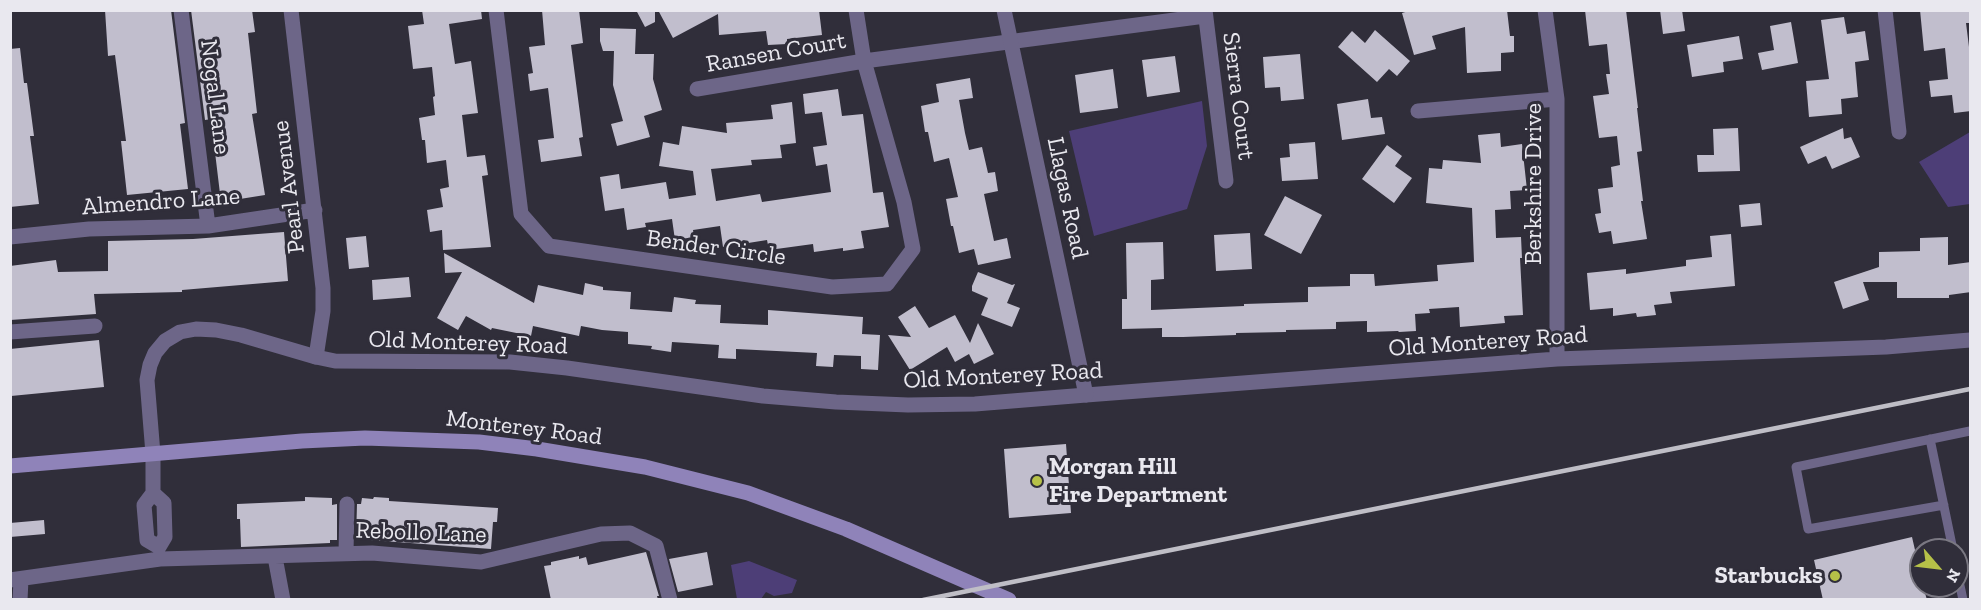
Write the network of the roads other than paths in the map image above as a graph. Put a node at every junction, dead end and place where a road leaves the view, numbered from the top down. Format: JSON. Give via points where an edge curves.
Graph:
{"nodes":[{"id":1,"x":181,"y":10,"type":"edge"},
{"id":2,"x":291,"y":10,"type":"edge"},
{"id":3,"x":496,"y":10,"type":"edge"},
{"id":4,"x":856,"y":10,"type":"edge"},
{"id":5,"x":1004,"y":10,"type":"edge"},
{"id":6,"x":1545,"y":10,"type":"edge"},
{"id":7,"x":1884,"y":10,"type":"edge"},
{"id":8,"x":1205,"y":13,"type":"edge"},
{"id":9,"x":1010,"y":40,"type":"junction"},
{"id":10,"x":864,"y":61,"type":"junction"},
{"id":11,"x":697,"y":89,"type":"dead end"},
{"id":12,"x":1557,"y":99,"type":"junction"},
{"id":13,"x":1418,"y":111,"type":"dead end"},
{"id":14,"x":1899,"y":132,"type":"dead end"},
{"id":15,"x":1226,"y":181,"type":"dead end"},
{"id":16,"x":315,"y":210,"type":"junction"},
{"id":17,"x":208,"y":226,"type":"junction"},
{"id":18,"x":10,"y":237,"type":"edge"},
{"id":19,"x":95,"y":326,"type":"dead end"},
{"id":20,"x":10,"y":332,"type":"edge"},
{"id":21,"x":1971,"y":340,"type":"edge"},
{"id":22,"x":316,"y":357,"type":"junction"},
{"id":23,"x":1557,"y":359,"type":"junction"},
{"id":24,"x":1086,"y":394,"type":"junction"},
{"id":25,"x":1971,"y":431,"type":"edge"},
{"id":26,"x":1930,"y":439,"type":"junction"},
{"id":27,"x":153,"y":454,"type":"junction"},
{"id":28,"x":10,"y":466,"type":"edge"},
{"id":29,"x":347,"y":504,"type":"dead end"},
{"id":30,"x":1944,"y":505,"type":"junction"},
{"id":31,"x":1951,"y":538,"type":"edge"},
{"id":32,"x":159,"y":553,"type":"junction"},
{"id":33,"x":346,"y":554,"type":"junction"},
{"id":34,"x":275,"y":557,"type":"junction"},
{"id":35,"x":16,"y":580,"type":"edge"},
{"id":36,"x":20,"y":600,"type":"edge"},
{"id":37,"x":283,"y":600,"type":"edge"},
{"id":38,"x":670,"y":600,"type":"edge"},
{"id":39,"x":1009,"y":600,"type":"edge"}],
"edges":[{"from":1,"to":17,"type":"street","name":"Nogal Lane"},
{"from":2,"to":16,"type":"street","name":"Pearl Avenue"},
{"from":3,"to":10,"type":"street","name":"Bender Circle","via":[[521,214],[549,246],[832,287],[887,284],[913,249],[904,202]]},
{"from":4,"to":10,"type":"street","name":"Bender Circle"},
{"from":5,"to":9,"type":"street","name":"Llagas Road"},
{"from":6,"to":12,"type":"street","name":"Berkshire Drive"},
{"from":7,"to":14,"type":"street"},
{"from":8,"to":9,"type":"street","name":"Sierra Court"},
{"from":8,"to":15,"type":"street","name":"Sierra Court"},
{"from":9,"to":10,"type":"street"},
{"from":9,"to":24,"type":"street","name":"Llagas Road"},
{"from":10,"to":11,"type":"street","name":"Ransen Court"},
{"from":12,"to":13,"type":"street"},
{"from":12,"to":23,"type":"street","name":"Berkshire Drive"},
{"from":16,"to":17,"type":"street","name":"Almendro Lane"},
{"from":16,"to":22,"type":"street","name":"Pearl Avenue","via":[[323,288]]},
{"from":17,"to":18,"type":"street","name":"Almendro Lane","via":[[89,229]]},
{"from":19,"to":20,"type":"street"},
{"from":21,"to":23,"type":"street","name":"Old Monterey Road","via":[[1886,347]]},
{"from":22,"to":24,"type":"street","name":"Old Monterey Road","via":[[355,362],[510,362],[836,402],[975,404]]},
{"from":22,"to":27,"type":"street","name":"Old Monterey Road","via":[[216,330],[180,332],[165,341],[150,365],[147,381]]},
{"from":23,"to":24,"type":"street","name":"Old Monterey Road"},
{"from":25,"to":26,"type":"lane"},
{"from":26,"to":30,"type":"lane"},
{"from":26,"to":30,"type":"lane","via":[[1796,467],[1808,529]]},
{"from":27,"to":28,"type":"main road","name":"Monterey Road"},
{"from":27,"to":32,"type":"street","via":[[153,493],[144,505],[147,540]]},
{"from":27,"to":39,"type":"main road","name":"Monterey Road","via":[[365,438],[478,442],[591,457],[697,479],[769,501],[846,529]]},
{"from":29,"to":33,"type":"street"},
{"from":30,"to":31,"type":"lane"},
{"from":32,"to":34,"type":"street","name":"Rebollo Lane"},
{"from":32,"to":35,"type":"street","name":"Rebollo Lane"},
{"from":33,"to":34,"type":"street","name":"Rebollo Lane"},
{"from":33,"to":38,"type":"street","name":"Rebollo Lane","via":[[481,562],[601,534],[630,533],[656,546]]},
{"from":34,"to":37,"type":"street"},
{"from":35,"to":36,"type":"street"}]}
